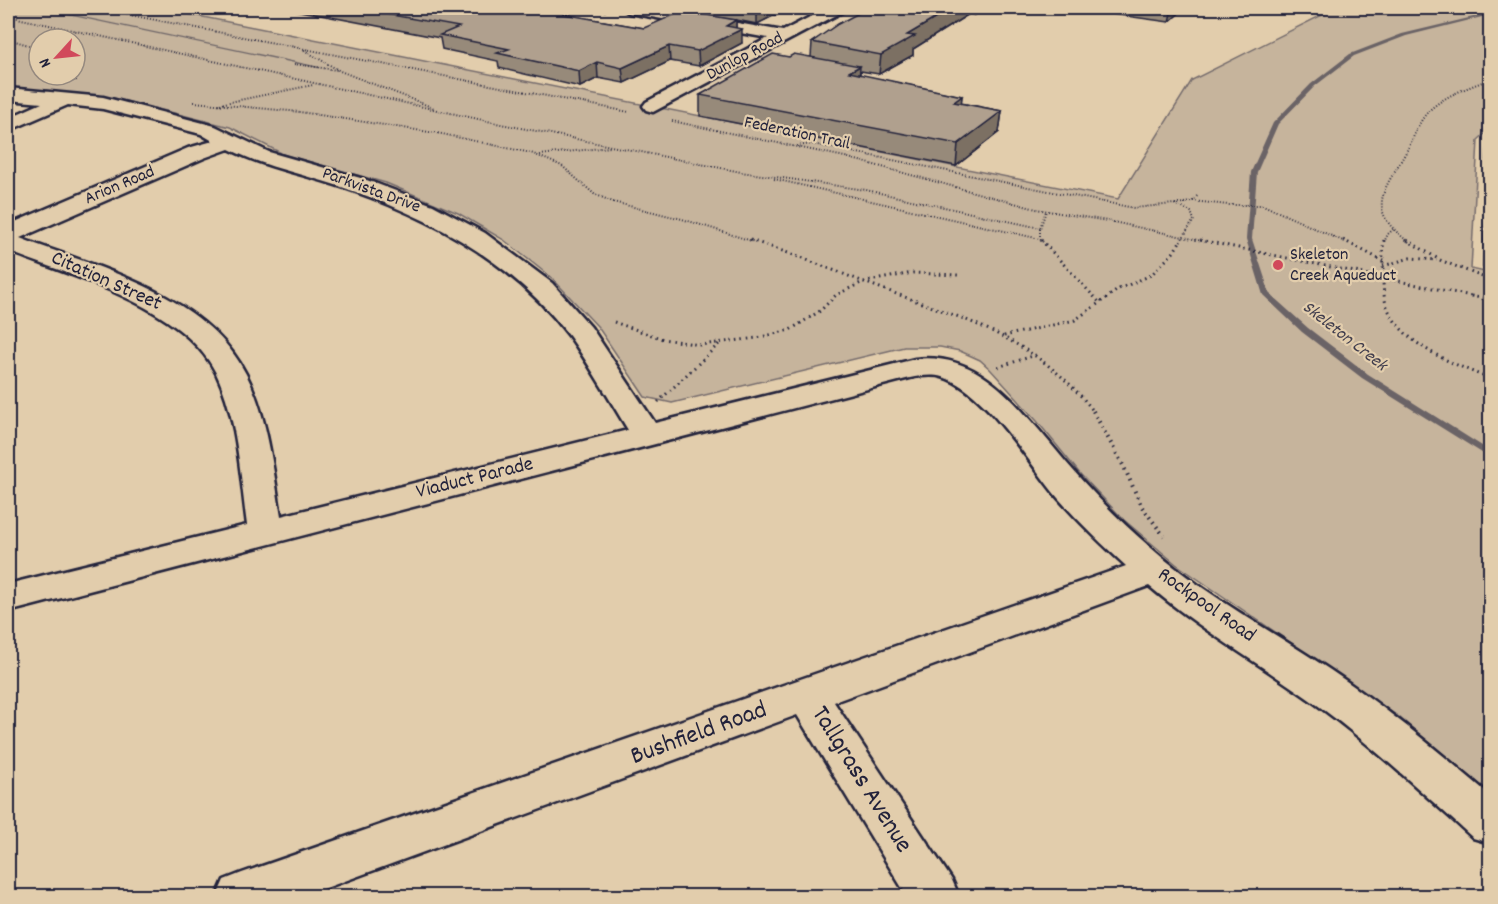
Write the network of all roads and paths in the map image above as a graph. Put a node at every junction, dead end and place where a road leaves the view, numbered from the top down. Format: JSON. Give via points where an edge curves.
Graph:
{"nodes":[{"id":1,"x":94,"y":8,"type":"edge"},
{"id":2,"x":587,"y":8,"type":"edge"},
{"id":3,"x":629,"y":8,"type":"edge"},
{"id":4,"x":838,"y":8,"type":"edge"},
{"id":5,"x":610,"y":12,"type":"dead end"},
{"id":6,"x":8,"y":16,"type":"edge"},
{"id":7,"x":785,"y":36,"type":"junction"},
{"id":8,"x":8,"y":39,"type":"edge"},
{"id":9,"x":27,"y":45,"type":"edge"},
{"id":10,"x":300,"y":48,"type":"junction"},
{"id":11,"x":748,"y":56,"type":"junction"},
{"id":12,"x":779,"y":62,"type":"edge"},
{"id":13,"x":294,"y":64,"type":"dead end"},
{"id":14,"x":340,"y":71,"type":"junction"},
{"id":15,"x":1491,"y":79,"type":"edge"},
{"id":16,"x":316,"y":84,"type":"junction"},
{"id":17,"x":8,"y":94,"type":"edge"},
{"id":18,"x":65,"y":100,"type":"junction"},
{"id":19,"x":189,"y":101,"type":"dead end"},
{"id":20,"x":631,"y":104,"type":"dead end"},
{"id":21,"x":216,"y":105,"type":"junction"},
{"id":22,"x":646,"y":110,"type":"joint"},
{"id":23,"x":446,"y":112,"type":"junction"},
{"id":24,"x":627,"y":112,"type":"junction"},
{"id":25,"x":665,"y":120,"type":"dead end"},
{"id":26,"x":8,"y":124,"type":"edge"},
{"id":27,"x":233,"y":141,"type":"junction"},
{"id":28,"x":796,"y":146,"type":"junction"},
{"id":29,"x":614,"y":147,"type":"junction"},
{"id":30,"x":539,"y":155,"type":"junction"},
{"id":31,"x":741,"y":172,"type":"junction"},
{"id":32,"x":1198,"y":195,"type":"dead end"},
{"id":33,"x":1193,"y":201,"type":"junction"},
{"id":34,"x":1174,"y":204,"type":"junction"},
{"id":35,"x":1046,"y":211,"type":"junction"},
{"id":36,"x":1040,"y":228,"type":"junction"},
{"id":37,"x":1395,"y":228,"type":"junction"},
{"id":38,"x":8,"y":234,"type":"edge"},
{"id":39,"x":1040,"y":238,"type":"junction"},
{"id":40,"x":8,"y":242,"type":"edge"},
{"id":41,"x":1437,"y":260,"type":"junction"},
{"id":42,"x":1383,"y":263,"type":"junction"},
{"id":43,"x":959,"y":275,"type":"dead end"},
{"id":44,"x":1491,"y":280,"type":"edge"},
{"id":45,"x":863,"y":282,"type":"junction"},
{"id":46,"x":1491,"y":300,"type":"edge"},
{"id":47,"x":1099,"y":302,"type":"junction"},
{"id":48,"x":614,"y":322,"type":"dead end"},
{"id":49,"x":1004,"y":336,"type":"junction"},
{"id":50,"x":720,"y":342,"type":"junction"},
{"id":51,"x":1036,"y":355,"type":"junction"},
{"id":52,"x":955,"y":373,"type":"junction"},
{"id":53,"x":1491,"y":379,"type":"edge"},
{"id":54,"x":652,"y":419,"type":"junction"},
{"id":55,"x":267,"y":532,"type":"junction"},
{"id":56,"x":1161,"y":556,"type":"junction"},
{"id":57,"x":8,"y":598,"type":"edge"},
{"id":58,"x":807,"y":694,"type":"junction"},
{"id":59,"x":1491,"y":823,"type":"edge"},
{"id":60,"x":312,"y":885,"type":"edge"},
{"id":61,"x":242,"y":897,"type":"edge"},
{"id":62,"x":934,"y":897,"type":"edge"}],
"edges":[{"from":1,"to":10,"type":"path"},
{"from":2,"to":5,"type":"path"},
{"from":3,"to":7,"type":"street"},
{"from":4,"to":7,"type":"street","name":"Dunlop Road"},
{"from":6,"to":16,"type":"path"},
{"from":7,"to":11,"type":"street","name":"Dunlop Road"},
{"from":8,"to":9,"type":"path"},
{"from":10,"to":14,"type":"path"},
{"from":10,"to":24,"type":"path"},
{"from":11,"to":12,"type":"street"},
{"from":11,"to":22,"type":"street","name":"Dunlop Road"},
{"from":13,"to":14,"type":"path"},
{"from":14,"to":23,"type":"path"},
{"from":15,"to":37,"type":"path","via":[[1434,106],[1420,121],[1381,197]]},
{"from":16,"to":21,"type":"path"},
{"from":16,"to":23,"type":"path"},
{"from":17,"to":18,"type":"street","name":"Parkvista Drive"},
{"from":18,"to":26,"type":"street"},
{"from":18,"to":27,"type":"street","name":"Parkvista Drive","via":[[131,109],[208,130]]},
{"from":19,"to":21,"type":"path"},
{"from":20,"to":24,"type":"path"},
{"from":21,"to":30,"type":"path","via":[[300,112],[430,132]]},
{"from":22,"to":24,"type":"path"},
{"from":23,"to":29,"type":"path"},
{"from":25,"to":28,"type":"path","name":"Federation Trail"},
{"from":27,"to":38,"type":"street","name":"Arion Road","via":[[196,153]]},
{"from":27,"to":54,"type":"street","name":"Parkvista Drive","via":[[270,160],[356,184],[425,210],[476,238],[543,289]]},
{"from":28,"to":34,"type":"path","via":[[822,146],[1134,208]]},
{"from":28,"to":35,"type":"path","name":"Federation Trail"},
{"from":29,"to":30,"type":"path"},
{"from":29,"to":31,"type":"path"},
{"from":30,"to":45,"type":"path","via":[[562,166],[594,194],[613,202],[763,244]]},
{"from":31,"to":36,"type":"path","via":[[866,190]]},
{"from":31,"to":39,"type":"path"},
{"from":32,"to":33,"type":"path"},
{"from":33,"to":34,"type":"path"},
{"from":33,"to":42,"type":"path","via":[[1263,205],[1327,232]]},
{"from":34,"to":47,"type":"path","via":[[1191,212],[1194,220],[1173,254],[1151,275]]},
{"from":35,"to":36,"type":"path"},
{"from":35,"to":46,"type":"path","name":"Federation Trail","bridge":true},
{"from":36,"to":39,"type":"path"},
{"from":37,"to":41,"type":"path"},
{"from":37,"to":42,"type":"path","via":[[1383,240]]},
{"from":39,"to":47,"type":"path"},
{"from":40,"to":55,"type":"street","name":"Citation Street","via":[[155,300],[222,356],[238,389],[246,419]]},
{"from":41,"to":42,"type":"path","via":[[1410,258]]},
{"from":41,"to":44,"type":"path"},
{"from":42,"to":53,"type":"path","via":[[1387,307],[1392,319],[1447,358]]},
{"from":43,"to":45,"type":"path","via":[[913,273]]},
{"from":45,"to":49,"type":"path"},
{"from":45,"to":50,"type":"path","via":[[836,295],[820,311],[790,330]]},
{"from":47,"to":49,"type":"path","via":[[1075,320]]},
{"from":48,"to":50,"type":"path","via":[[663,339],[700,345]]},
{"from":49,"to":51,"type":"path"},
{"from":50,"to":54,"type":"path"},
{"from":51,"to":52,"type":"path"},
{"from":51,"to":56,"type":"path","via":[[1066,379],[1094,412],[1124,467]]},
{"from":52,"to":54,"type":"street","name":"Viaduct Parade","via":[[930,366],[909,369]]},
{"from":52,"to":56,"type":"street","name":"Rockpool Road","via":[[976,383],[1014,420],[1069,490]]},
{"from":54,"to":55,"type":"street","name":"Viaduct Parade"},
{"from":55,"to":57,"type":"street","name":"Viaduct Parade"},
{"from":56,"to":58,"type":"street","name":"Bushfield Road"},
{"from":56,"to":59,"type":"street","name":"Rockpool Road","via":[[1184,594],[1337,697]]},
{"from":58,"to":60,"type":"street","name":"Bushfield Road"},
{"from":58,"to":62,"type":"street","name":"Tallgrass Avenue"},
{"from":60,"to":61,"type":"street","name":"Bushfield Road"}]}
